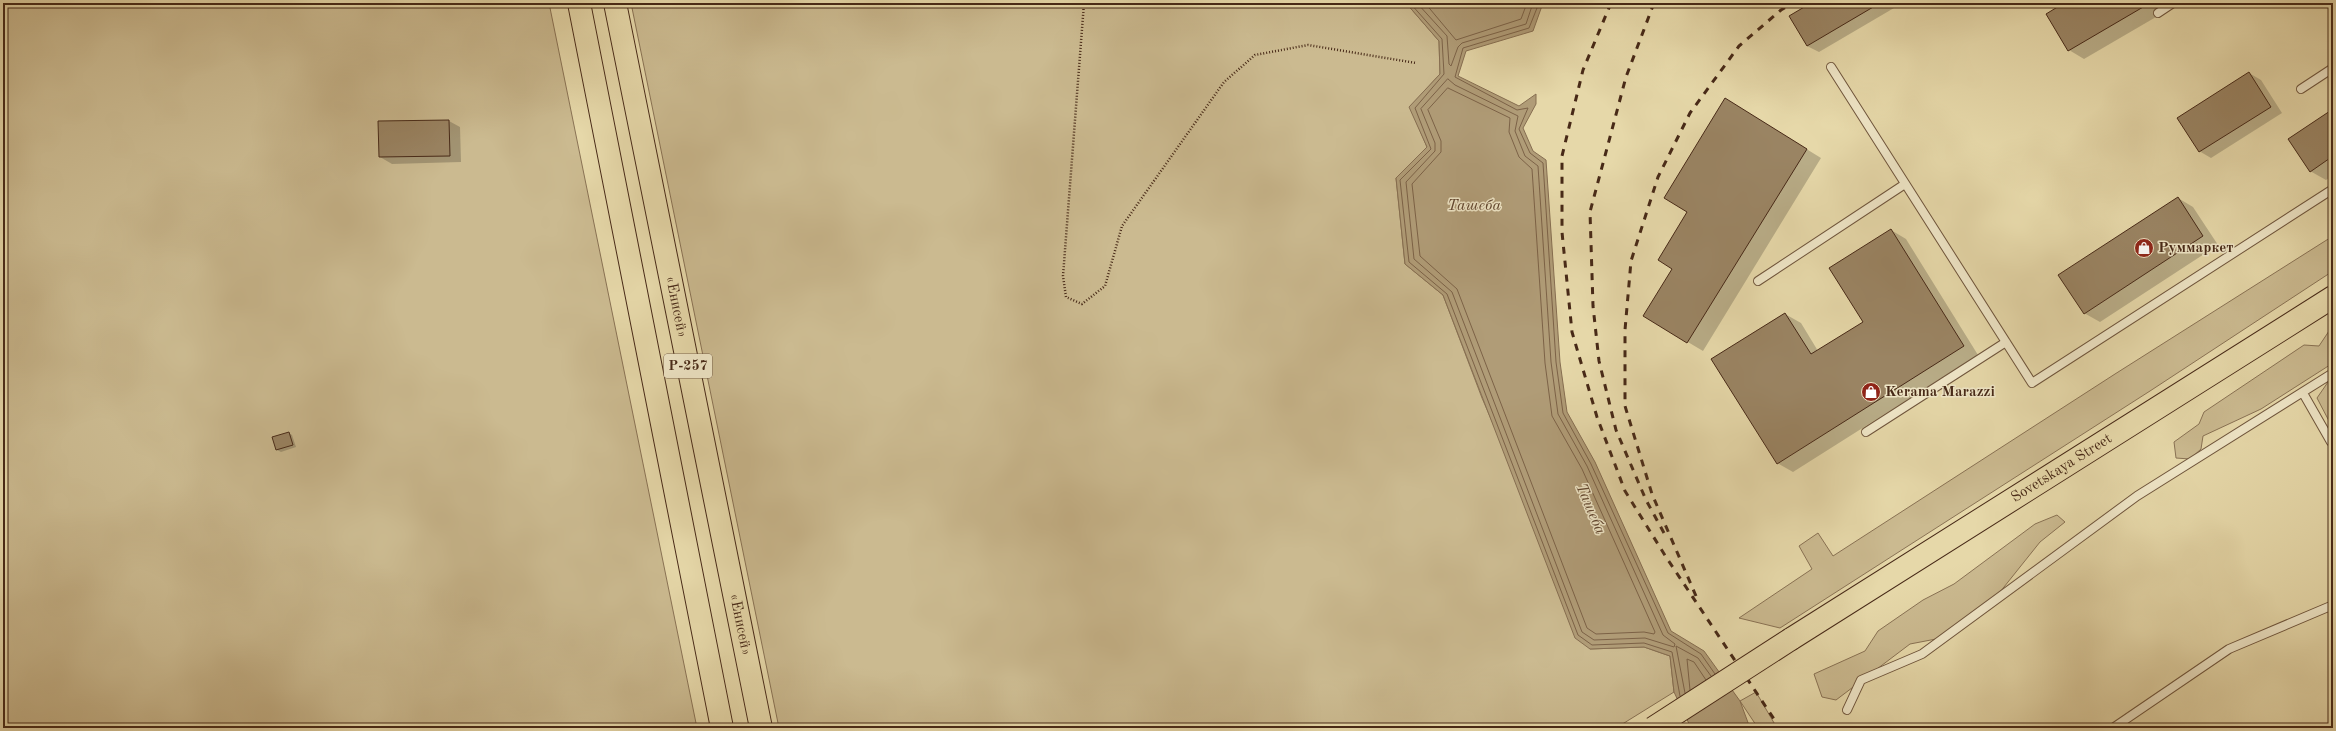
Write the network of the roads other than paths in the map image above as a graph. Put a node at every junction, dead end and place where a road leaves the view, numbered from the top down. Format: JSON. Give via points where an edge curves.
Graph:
{"nodes":[{"id":1,"x":579,"y":3,"type":"edge"},
{"id":2,"x":615,"y":3,"type":"edge"},
{"id":3,"x":2174,"y":3,"type":"edge"},
{"id":4,"x":2158,"y":13,"type":"dead end"},
{"id":5,"x":1831,"y":67,"type":"dead end"},
{"id":6,"x":2333,"y":68,"type":"edge"},
{"id":7,"x":2301,"y":89,"type":"dead end"},
{"id":8,"x":1905,"y":184,"type":"junction"},
{"id":9,"x":2333,"y":189,"type":"edge"},
{"id":10,"x":1758,"y":281,"type":"dead end"},
{"id":11,"x":2333,"y":297,"type":"edge"},
{"id":12,"x":2006,"y":342,"type":"junction"},
{"id":13,"x":2333,"y":373,"type":"edge"},
{"id":14,"x":2303,"y":393,"type":"junction"},
{"id":15,"x":1866,"y":432,"type":"dead end"},
{"id":16,"x":2333,"y":442,"type":"edge"},
{"id":17,"x":2333,"y":605,"type":"edge"},
{"id":18,"x":1847,"y":710,"type":"dead end"},
{"id":19,"x":722,"y":728,"type":"edge"},
{"id":20,"x":761,"y":728,"type":"edge"},
{"id":21,"x":1653,"y":728,"type":"edge"},
{"id":22,"x":2113,"y":728,"type":"edge"}],
"edges":[{"from":1,"to":19,"type":"main road","number":"Р-257"},
{"from":2,"to":20,"type":"main road","name":"«Енисей»","number":"Р-257"},
{"from":3,"to":4,"type":"lane"},
{"from":5,"to":8,"type":"lane"},
{"from":6,"to":7,"type":"lane"},
{"from":8,"to":10,"type":"lane"},
{"from":8,"to":12,"type":"lane"},
{"from":9,"to":12,"type":"lane","via":[[2032,383]]},
{"from":11,"to":21,"type":"main road","name":"Sovetskaya Street","bridge":true},
{"from":12,"to":15,"type":"lane"},
{"from":13,"to":14,"type":"lane"},
{"from":14,"to":16,"type":"lane"},
{"from":14,"to":18,"type":"lane","via":[[2137,496],[1922,654],[1861,680]]},
{"from":17,"to":22,"type":"lane","via":[[2229,649]]}]}
